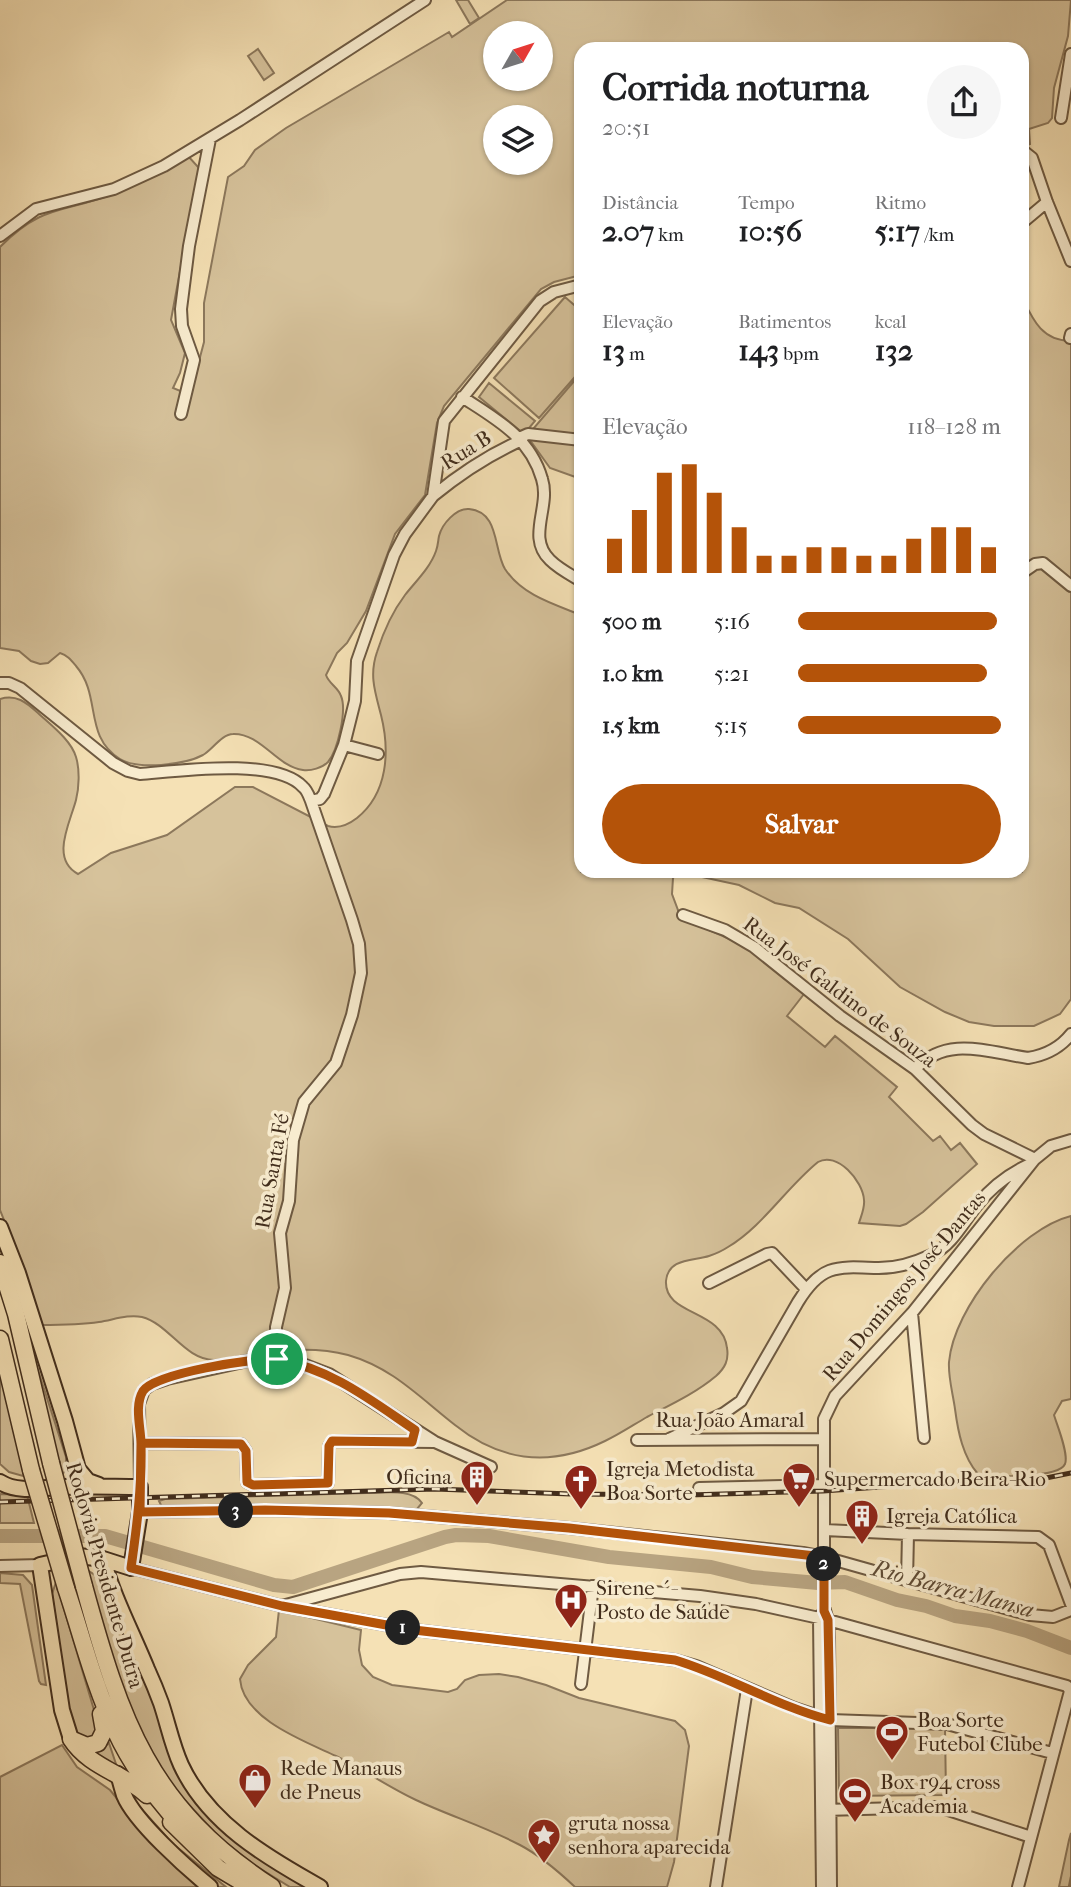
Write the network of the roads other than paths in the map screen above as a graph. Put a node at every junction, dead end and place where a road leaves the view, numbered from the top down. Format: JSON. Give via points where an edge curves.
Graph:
{"nodes":[{"id":1,"x":425,"y":0,"type":"edge"},
{"id":2,"x":1071,"y":54,"type":"edge"},
{"id":3,"x":1061,"y":118,"type":"dead end"},
{"id":4,"x":210,"y":139,"type":"junction"},
{"id":5,"x":1029,"y":156,"type":"edge"},
{"id":6,"x":1046,"y":202,"type":"junction"},
{"id":7,"x":1029,"y":217,"type":"edge"},
{"id":8,"x":0,"y":236,"type":"edge"},
{"id":9,"x":1071,"y":261,"type":"edge"},
{"id":10,"x":574,"y":287,"type":"edge"},
{"id":11,"x":462,"y":397,"type":"junction"},
{"id":12,"x":181,"y":414,"type":"dead end"},
{"id":13,"x":520,"y":439,"type":"junction"},
{"id":14,"x":574,"y":439,"type":"edge"},
{"id":15,"x":433,"y":495,"type":"junction"},
{"id":16,"x":1029,"y":568,"type":"edge"},
{"id":17,"x":574,"y":576,"type":"edge"},
{"id":18,"x":1071,"y":586,"type":"edge"},
{"id":19,"x":0,"y":683,"type":"edge"},
{"id":20,"x":344,"y":745,"type":"junction"},
{"id":21,"x":378,"y":754,"type":"dead end"},
{"id":22,"x":311,"y":801,"type":"junction"},
{"id":23,"x":682,"y":915,"type":"dead end"},
{"id":24,"x":1071,"y":1034,"type":"edge"},
{"id":25,"x":915,"y":1069,"type":"junction"},
{"id":26,"x":1071,"y":1140,"type":"edge"},
{"id":27,"x":1033,"y":1161,"type":"junction"},
{"id":28,"x":0,"y":1227,"type":"edge"},
{"id":29,"x":0,"y":1264,"type":"edge"},
{"id":30,"x":709,"y":1283,"type":"dead end"},
{"id":31,"x":806,"y":1289,"type":"junction"},
{"id":32,"x":912,"y":1312,"type":"junction"},
{"id":33,"x":0,"y":1339,"type":"edge"},
{"id":34,"x":277,"y":1359,"type":"junction"},
{"id":35,"x":415,"y":1430,"type":"junction"},
{"id":36,"x":924,"y":1438,"type":"dead end"},
{"id":37,"x":669,"y":1439,"type":"junction"},
{"id":38,"x":823,"y":1439,"type":"junction"},
{"id":39,"x":637,"y":1440,"type":"dead end"},
{"id":40,"x":412,"y":1442,"type":"junction"},
{"id":41,"x":435,"y":1442,"type":"junction"},
{"id":42,"x":141,"y":1443,"type":"junction"},
{"id":43,"x":75,"y":1458,"type":"junction"},
{"id":44,"x":491,"y":1467,"type":"dead end"},
{"id":45,"x":823,"y":1485,"type":"junction"},
{"id":46,"x":4,"y":1486,"type":"edge"},
{"id":47,"x":63,"y":1487,"type":"junction"},
{"id":48,"x":110,"y":1487,"type":"junction"},
{"id":49,"x":141,"y":1487,"type":"junction"},
{"id":50,"x":699,"y":1488,"type":"dead end"},
{"id":51,"x":140,"y":1512,"type":"junction"},
{"id":52,"x":825,"y":1530,"type":"junction"},
{"id":53,"x":908,"y":1535,"type":"junction"},
{"id":54,"x":103,"y":1559,"type":"junction"},
{"id":55,"x":132,"y":1562,"type":"junction"},
{"id":56,"x":824,"y":1563,"type":"junction"},
{"id":57,"x":40,"y":1565,"type":"junction"},
{"id":58,"x":0,"y":1566,"type":"edge"},
{"id":59,"x":907,"y":1581,"type":"junction"},
{"id":60,"x":593,"y":1586,"type":"junction"},
{"id":61,"x":66,"y":1588,"type":"junction"},
{"id":62,"x":1071,"y":1604,"type":"edge"},
{"id":63,"x":282,"y":1606,"type":"junction"},
{"id":64,"x":1071,"y":1610,"type":"edge"},
{"id":65,"x":824,"y":1614,"type":"junction"},
{"id":66,"x":586,"y":1650,"type":"junction"},
{"id":67,"x":581,"y":1684,"type":"dead end"},
{"id":68,"x":747,"y":1689,"type":"junction"},
{"id":69,"x":825,"y":1718,"type":"junction"},
{"id":70,"x":71,"y":1739,"type":"junction"},
{"id":71,"x":1052,"y":1753,"type":"junction"},
{"id":72,"x":118,"y":1774,"type":"junction"},
{"id":73,"x":172,"y":1798,"type":"junction"},
{"id":74,"x":826,"y":1811,"type":"junction"},
{"id":75,"x":1031,"y":1837,"type":"junction"},
{"id":76,"x":210,"y":1887,"type":"edge"},
{"id":77,"x":251,"y":1887,"type":"edge"},
{"id":78,"x":272,"y":1887,"type":"edge"},
{"id":79,"x":284,"y":1887,"type":"edge"},
{"id":80,"x":320,"y":1887,"type":"edge"},
{"id":81,"x":716,"y":1887,"type":"edge"},
{"id":82,"x":822,"y":1887,"type":"edge"},
{"id":83,"x":831,"y":1887,"type":"edge"},
{"id":84,"x":1018,"y":1887,"type":"edge"}],
"edges":[{"from":1,"to":4,"type":"street"},
{"from":2,"to":3,"type":"street"},
{"from":4,"to":8,"type":"street","via":[[114,189],[36,209]]},
{"from":4,"to":12,"type":"street","via":[[181,309],[194,360]]},
{"from":5,"to":6,"type":"street"},
{"from":6,"to":7,"type":"street"},
{"from":6,"to":9,"type":"street"},
{"from":10,"to":11,"type":"street","via":[[540,301]]},
{"from":11,"to":13,"type":"street"},
{"from":11,"to":15,"type":"street","via":[[442,425]]},
{"from":13,"to":14,"type":"street","via":[[528,434]]},
{"from":13,"to":15,"type":"street","name":"Rua B","via":[[487,456]]},
{"from":13,"to":17,"type":"street","via":[[545,490],[539,544],[549,559]]},
{"from":15,"to":20,"type":"street","via":[[394,555],[357,661],[355,701]]},
{"from":16,"to":18,"type":"street","via":[[1043,563]]},
{"from":19,"to":22,"type":"street","via":[[20,688],[128,771],[255,769],[297,782]]},
{"from":20,"to":21,"type":"street"},
{"from":20,"to":22,"type":"street","via":[[324,794]]},
{"from":22,"to":34,"type":"street","name":"Rua Santa Fé","via":[[359,944],[361,973],[335,1063],[304,1102],[293,1140],[289,1201],[279,1233],[285,1289],[276,1327]]},
{"from":23,"to":25,"type":"street","name":"Rua José Galdino de Souza","via":[[725,930],[754,947]]},
{"from":24,"to":25,"type":"street","via":[[1037,1057],[955,1048],[933,1053]]},
{"from":25,"to":27,"type":"street","name":"Rua José Galdino de Souza","via":[[972,1125]]},
{"from":26,"to":27,"type":"street","name":"Rua Domingos José Dantas","via":[[1051,1146]]},
{"from":27,"to":31,"type":"street","via":[[998,1184],[956,1235],[933,1254],[890,1267],[836,1268]]},
{"from":27,"to":32,"type":"street","name":"Rua Domingos José Dantas"},
{"from":28,"to":43,"type":"main road"},
{"from":29,"to":73,"type":"highway","name":"Rodovia Presidente Dutra","bridge":true,"via":[[104,1661],[139,1746]]},
{"from":30,"to":31,"type":"street","via":[[772,1253]]},
{"from":31,"to":37,"type":"street","via":[[741,1401]]},
{"from":32,"to":36,"type":"street"},
{"from":32,"to":38,"type":"street","name":"Rua Domingos José Dantas","via":[[835,1396],[824,1419]]},
{"from":33,"to":61,"type":"highway","name":"Rodovia Presidente Dutra","bridge":true,"via":[[31,1470]]},
{"from":34,"to":35,"type":"street","via":[[329,1374]]},
{"from":34,"to":42,"type":"street","via":[[232,1363],[152,1384],[140,1398]]},
{"from":35,"to":40,"type":"street"},
{"from":35,"to":41,"type":"street"},
{"from":37,"to":38,"type":"street","name":"Rua João Amaral"},
{"from":37,"to":39,"type":"street","name":"Rua João Amaral"},
{"from":38,"to":45,"type":"street","name":"Rua Domingos José Dantas"},
{"from":40,"to":41,"type":"street"},
{"from":40,"to":42,"type":"street","via":[[332,1441],[328,1483],[253,1485],[247,1482],[246,1451],[241,1444]]},
{"from":41,"to":44,"type":"street"},
{"from":42,"to":49,"type":"street"},
{"from":43,"to":47,"type":"main road","via":[[76,1478]]},
{"from":43,"to":48,"type":"main road","via":[[88,1481]]},
{"from":45,"to":50,"type":"street"},
{"from":45,"to":52,"type":"street","name":"Rua Domingos José Dantas"},
{"from":46,"to":47,"type":"main road"},
{"from":47,"to":48,"type":"main road"},
{"from":48,"to":49,"type":"main road"},
{"from":49,"to":51,"type":"main road"},
{"from":51,"to":55,"type":"main road"},
{"from":51,"to":56,"type":"street","via":[[389,1513],[569,1528]]},
{"from":52,"to":53,"type":"street"},
{"from":52,"to":56,"type":"street","name":"Rua Domingos José Dantas"},
{"from":53,"to":59,"type":"street"},
{"from":53,"to":62,"type":"street","via":[[1041,1538],[1049,1545]]},
{"from":54,"to":55,"type":"main road"},
{"from":54,"to":57,"type":"main road","via":[[79,1556]]},
{"from":54,"to":80,"type":"main road","via":[[160,1700],[180,1763],[197,1792],[248,1843]]},
{"from":55,"to":63,"type":"street"},
{"from":56,"to":59,"type":"street"},
{"from":56,"to":65,"type":"street","name":"Rua Domingos José Dantas"},
{"from":57,"to":58,"type":"street"},
{"from":57,"to":70,"type":"main road","via":[[62,1710]]},
{"from":59,"to":64,"type":"street","via":[[1043,1618]]},
{"from":60,"to":63,"type":"street","via":[[421,1572]]},
{"from":60,"to":65,"type":"street"},
{"from":60,"to":66,"type":"street"},
{"from":61,"to":70,"type":"highway","via":[[66,1605],[105,1725],[103,1738],[94,1745]]},
{"from":61,"to":77,"type":"highway","name":"Rodovia Presidente Dutra","via":[[110,1720],[139,1772],[193,1839]]},
{"from":63,"to":66,"type":"street","via":[[453,1636]]},
{"from":65,"to":69,"type":"street","name":"Rua Domingos José Dantas"},
{"from":65,"to":71,"type":"street","via":[[1069,1688]]},
{"from":66,"to":67,"type":"street"},
{"from":66,"to":68,"type":"street","via":[[675,1660]]},
{"from":68,"to":69,"type":"street"},
{"from":68,"to":81,"type":"street"},
{"from":69,"to":71,"type":"street","via":[[947,1724]]},
{"from":69,"to":74,"type":"street","name":"Rua Domingos José Dantas"},
{"from":70,"to":72,"type":"highway","via":[[91,1760]]},
{"from":71,"to":75,"type":"street"},
{"from":72,"to":76,"type":"main road","via":[[125,1798],[136,1812]]},
{"from":72,"to":77,"type":"highway","via":[[146,1794],[218,1868]]},
{"from":73,"to":78,"type":"highway","name":"Rodovia Presidente Dutra","via":[[210,1841]]},
{"from":73,"to":79,"type":"highway","via":[[235,1854]]},
{"from":74,"to":75,"type":"street","via":[[939,1807]]},
{"from":74,"to":82,"type":"street"},
{"from":74,"to":83,"type":"street"},
{"from":75,"to":84,"type":"street"}]}
